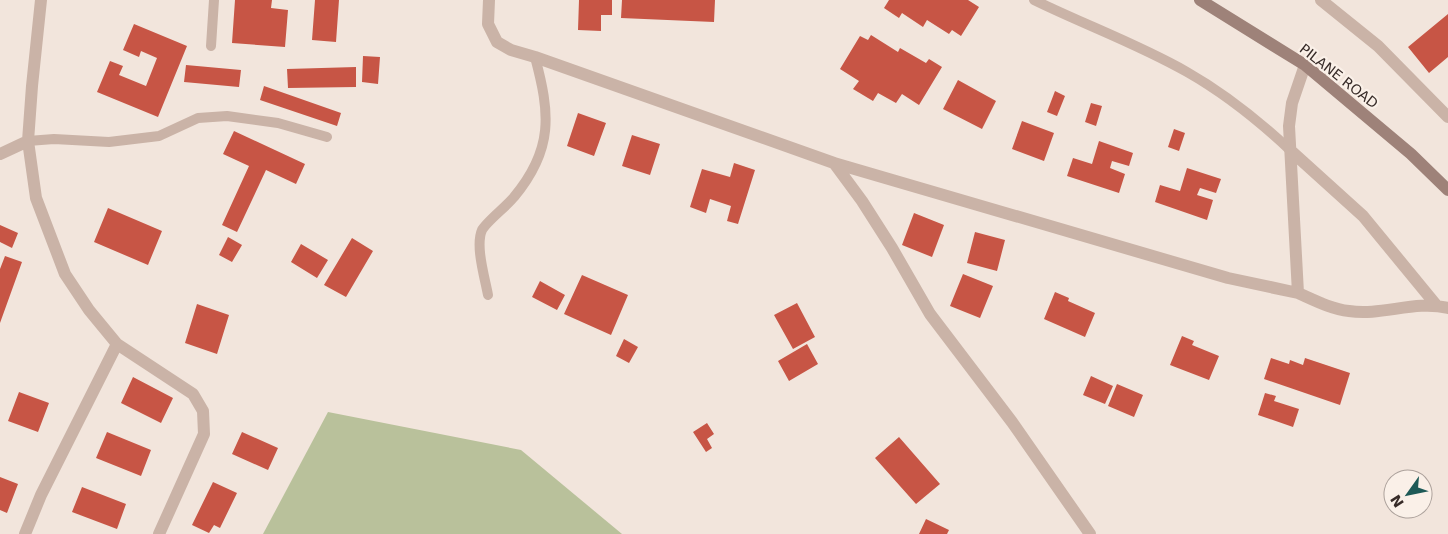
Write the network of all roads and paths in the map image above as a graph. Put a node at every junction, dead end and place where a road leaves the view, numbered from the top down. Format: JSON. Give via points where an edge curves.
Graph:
{"nodes":[{"id":1,"x":41,"y":0,"type":"edge"},
{"id":2,"x":214,"y":0,"type":"edge"},
{"id":3,"x":489,"y":0,"type":"edge"},
{"id":4,"x":1034,"y":0,"type":"edge"},
{"id":5,"x":1200,"y":0,"type":"edge"},
{"id":6,"x":1321,"y":0,"type":"edge"},
{"id":7,"x":211,"y":46,"type":"dead end"},
{"id":8,"x":535,"y":57,"type":"junction"},
{"id":9,"x":1305,"y":65,"type":"junction"},
{"id":10,"x":1448,"y":118,"type":"edge"},
{"id":11,"x":327,"y":137,"type":"dead end"},
{"id":12,"x":28,"y":141,"type":"junction"},
{"id":13,"x":1290,"y":150,"type":"junction"},
{"id":14,"x":0,"y":154,"type":"edge"},
{"id":15,"x":834,"y":163,"type":"junction"},
{"id":16,"x":1448,"y":190,"type":"edge"},
{"id":17,"x":1298,"y":294,"type":"junction"},
{"id":18,"x":488,"y":295,"type":"dead end"},
{"id":19,"x":1443,"y":307,"type":"edge"},
{"id":20,"x":117,"y":344,"type":"junction"},
{"id":21,"x":26,"y":534,"type":"edge"},
{"id":22,"x":159,"y":534,"type":"edge"},
{"id":23,"x":1090,"y":534,"type":"edge"}],
"edges":[{"from":1,"to":12,"type":"street"},
{"from":2,"to":7,"type":"lane"},
{"from":3,"to":8,"type":"street","via":[[488,24],[497,42]]},
{"from":4,"to":13,"type":"lane","via":[[1142,48],[1188,73],[1262,124]]},
{"from":5,"to":9,"type":"main road","name":"PILANE ROAD"},
{"from":6,"to":10,"type":"street","via":[[1378,46]]},
{"from":8,"to":15,"type":"street"},
{"from":8,"to":18,"type":"lane","via":[[546,112],[543,147],[533,170],[514,197],[482,230],[480,244]]},
{"from":9,"to":13,"type":"street","via":[[1292,103]]},
{"from":9,"to":16,"type":"main road","name":"PILANE ROAD","via":[[1411,154]]},
{"from":11,"to":12,"type":"lane","via":[[278,123],[227,116],[198,118],[159,136],[109,142]]},
{"from":12,"to":14,"type":"street"},
{"from":12,"to":20,"type":"street","via":[[36,198],[65,274]]},
{"from":13,"to":17,"type":"street"},
{"from":13,"to":19,"type":"street","via":[[1363,216]]},
{"from":15,"to":17,"type":"street","via":[[1219,275]]},
{"from":15,"to":23,"type":"street","via":[[892,248],[930,314],[1012,422]]},
{"from":17,"to":19,"type":"street","via":[[1348,312],[1413,306]]},
{"from":20,"to":21,"type":"street"},
{"from":20,"to":22,"type":"street","via":[[193,394],[203,411],[204,434]]}]}
